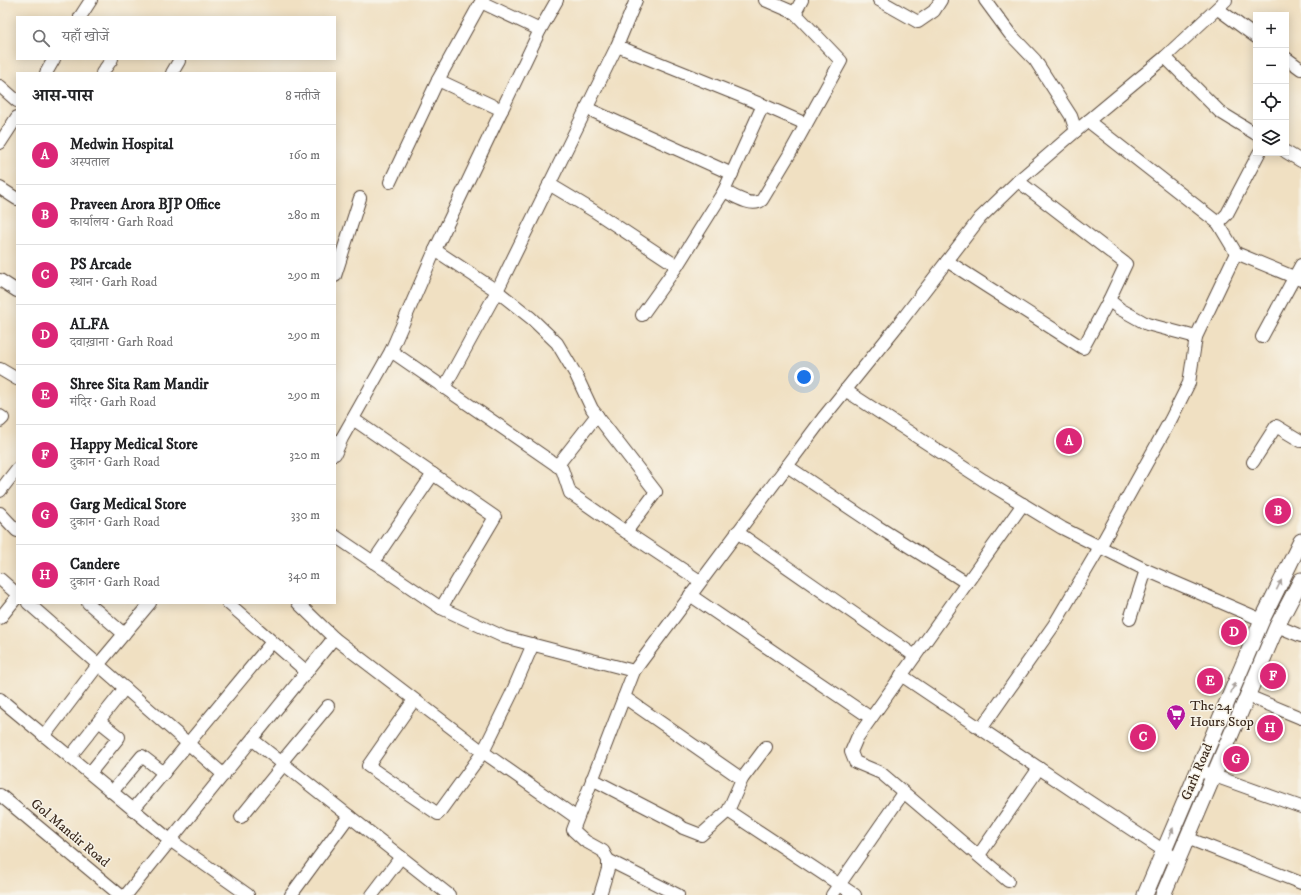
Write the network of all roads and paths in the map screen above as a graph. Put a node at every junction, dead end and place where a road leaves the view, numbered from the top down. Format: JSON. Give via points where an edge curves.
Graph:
{"nodes":[{"id":1,"x":91,"y":0,"type":"edge"},
{"id":2,"x":557,"y":0,"type":"edge"},
{"id":3,"x":636,"y":0,"type":"edge"},
{"id":4,"x":764,"y":0,"type":"edge"},
{"id":5,"x":802,"y":0,"type":"edge"},
{"id":6,"x":879,"y":0,"type":"edge"},
{"id":7,"x":941,"y":0,"type":"edge"},
{"id":8,"x":984,"y":0,"type":"edge"},
{"id":9,"x":1226,"y":0,"type":"edge"},
{"id":10,"x":1218,"y":9,"type":"junction"},
{"id":11,"x":795,"y":13,"type":"junction"},
{"id":12,"x":81,"y":16,"type":"edge"},
{"id":13,"x":540,"y":30,"type":"junction"},
{"id":14,"x":1253,"y":35,"type":"edge"},
{"id":15,"x":617,"y":46,"type":"junction"},
{"id":16,"x":1165,"y":57,"type":"junction"},
{"id":17,"x":53,"y":60,"type":"edge"},
{"id":18,"x":111,"y":60,"type":"edge"},
{"id":19,"x":1289,"y":60,"type":"edge"},
{"id":20,"x":180,"y":61,"type":"dead end"},
{"id":21,"x":1301,"y":69,"type":"edge"},
{"id":22,"x":47,"y":72,"type":"edge"},
{"id":23,"x":103,"y":72,"type":"edge"},
{"id":24,"x":173,"y":72,"type":"edge"},
{"id":25,"x":438,"y":80,"type":"junction"},
{"id":26,"x":0,"y":86,"type":"edge"},
{"id":27,"x":16,"y":100,"type":"edge"},
{"id":28,"x":763,"y":105,"type":"junction"},
{"id":29,"x":586,"y":108,"type":"junction"},
{"id":30,"x":502,"y":110,"type":"junction"},
{"id":31,"x":16,"y":119,"type":"edge"},
{"id":32,"x":1088,"y":121,"type":"junction"},
{"id":33,"x":806,"y":124,"type":"junction"},
{"id":34,"x":1076,"y":131,"type":"junction"},
{"id":35,"x":1253,"y":132,"type":"edge"},
{"id":36,"x":0,"y":143,"type":"edge"},
{"id":37,"x":1289,"y":154,"type":"edge"},
{"id":38,"x":1257,"y":156,"type":"edge"},
{"id":39,"x":1301,"y":161,"type":"edge"},
{"id":40,"x":732,"y":174,"type":"junction"},
{"id":41,"x":1018,"y":181,"type":"junction"},
{"id":42,"x":390,"y":182,"type":"dead end"},
{"id":43,"x":549,"y":184,"type":"junction"},
{"id":44,"x":0,"y":188,"type":"edge"},
{"id":45,"x":724,"y":191,"type":"junction"},
{"id":46,"x":16,"y":197,"type":"edge"},
{"id":47,"x":360,"y":198,"type":"dead end"},
{"id":48,"x":1218,"y":223,"type":"junction"},
{"id":49,"x":436,"y":250,"type":"junction"},
{"id":50,"x":1236,"y":253,"type":"junction"},
{"id":51,"x":947,"y":261,"type":"junction"},
{"id":52,"x":1301,"y":265,"type":"edge"},
{"id":53,"x":677,"y":266,"type":"junction"},
{"id":54,"x":336,"y":273,"type":"edge"},
{"id":55,"x":1298,"y":278,"type":"edge"},
{"id":56,"x":0,"y":280,"type":"edge"},
{"id":57,"x":16,"y":288,"type":"edge"},
{"id":58,"x":497,"y":291,"type":"junction"},
{"id":59,"x":1109,"y":300,"type":"junction"},
{"id":60,"x":642,"y":315,"type":"dead end"},
{"id":61,"x":1196,"y":336,"type":"junction"},
{"id":62,"x":1262,"y":337,"type":"dead end"},
{"id":63,"x":391,"y":352,"type":"junction"},
{"id":64,"x":0,"y":369,"type":"edge"},
{"id":65,"x":16,"y":378,"type":"edge"},
{"id":66,"x":444,"y":388,"type":"junction"},
{"id":67,"x":845,"y":390,"type":"junction"},
{"id":68,"x":597,"y":415,"type":"junction"},
{"id":69,"x":0,"y":416,"type":"edge"},
{"id":70,"x":353,"y":419,"type":"junction"},
{"id":71,"x":0,"y":421,"type":"edge"},
{"id":72,"x":339,"y":436,"type":"edge"},
{"id":73,"x":1301,"y":441,"type":"edge"},
{"id":74,"x":336,"y":450,"type":"edge"},
{"id":75,"x":1253,"y":462,"type":"dead end"},
{"id":76,"x":557,"y":466,"type":"junction"},
{"id":77,"x":787,"y":466,"type":"junction"},
{"id":78,"x":16,"y":470,"type":"edge"},
{"id":79,"x":433,"y":474,"type":"junction"},
{"id":80,"x":0,"y":491,"type":"edge"},
{"id":81,"x":1023,"y":504,"type":"junction"},
{"id":82,"x":0,"y":513,"type":"edge"},
{"id":83,"x":16,"y":529,"type":"edge"},
{"id":84,"x":626,"y":532,"type":"junction"},
{"id":85,"x":737,"y":532,"type":"junction"},
{"id":86,"x":336,"y":537,"type":"edge"},
{"id":87,"x":1301,"y":541,"type":"edge"},
{"id":88,"x":1100,"y":547,"type":"junction"},
{"id":89,"x":374,"y":562,"type":"junction"},
{"id":90,"x":1146,"y":570,"type":"junction"},
{"id":91,"x":0,"y":579,"type":"edge"},
{"id":92,"x":1301,"y":580,"type":"edge"},
{"id":93,"x":700,"y":581,"type":"junction"},
{"id":94,"x":967,"y":583,"type":"junction"},
{"id":95,"x":16,"y":593,"type":"edge"},
{"id":96,"x":690,"y":595,"type":"junction"},
{"id":97,"x":16,"y":598,"type":"edge"},
{"id":98,"x":29,"y":604,"type":"edge"},
{"id":99,"x":89,"y":604,"type":"edge"},
{"id":100,"x":149,"y":604,"type":"edge"},
{"id":101,"x":229,"y":604,"type":"edge"},
{"id":102,"x":299,"y":604,"type":"edge"},
{"id":103,"x":441,"y":608,"type":"junction"},
{"id":104,"x":0,"y":618,"type":"edge"},
{"id":105,"x":1130,"y":619,"type":"dead end"},
{"id":106,"x":1262,"y":620,"type":"junction"},
{"id":107,"x":1278,"y":626,"type":"junction"},
{"id":108,"x":124,"y":634,"type":"junction"},
{"id":109,"x":1301,"y":636,"type":"edge"},
{"id":110,"x":334,"y":638,"type":"junction"},
{"id":111,"x":272,"y":642,"type":"junction"},
{"id":112,"x":533,"y":644,"type":"junction"},
{"id":113,"x":1248,"y":653,"type":"junction"},
{"id":114,"x":915,"y":656,"type":"junction"},
{"id":115,"x":1263,"y":659,"type":"junction"},
{"id":116,"x":98,"y":665,"type":"junction"},
{"id":117,"x":634,"y":671,"type":"junction"},
{"id":118,"x":307,"y":672,"type":"junction"},
{"id":119,"x":901,"y":675,"type":"junction"},
{"id":120,"x":125,"y":688,"type":"junction"},
{"id":121,"x":1248,"y":696,"type":"junction"},
{"id":122,"x":624,"y":697,"type":"junction"},
{"id":123,"x":0,"y":699,"type":"edge"},
{"id":124,"x":414,"y":700,"type":"junction"},
{"id":125,"x":328,"y":706,"type":"dead end"},
{"id":126,"x":871,"y":718,"type":"junction"},
{"id":127,"x":1301,"y":718,"type":"edge"},
{"id":128,"x":99,"y":721,"type":"junction"},
{"id":129,"x":981,"y":729,"type":"junction"},
{"id":130,"x":44,"y":736,"type":"junction"},
{"id":131,"x":253,"y":740,"type":"junction"},
{"id":132,"x":188,"y":744,"type":"junction"},
{"id":133,"x":766,"y":747,"type":"dead end"},
{"id":134,"x":483,"y":752,"type":"junction"},
{"id":135,"x":70,"y":757,"type":"junction"},
{"id":136,"x":284,"y":764,"type":"junction"},
{"id":137,"x":1039,"y":768,"type":"junction"},
{"id":138,"x":1198,"y":770,"type":"junction"},
{"id":139,"x":90,"y":773,"type":"junction"},
{"id":140,"x":164,"y":773,"type":"junction"},
{"id":141,"x":224,"y":775,"type":"junction"},
{"id":142,"x":1214,"y":776,"type":"junction"},
{"id":143,"x":592,"y":779,"type":"junction"},
{"id":144,"x":742,"y":779,"type":"junction"},
{"id":145,"x":112,"y":792,"type":"junction"},
{"id":146,"x":903,"y":792,"type":"junction"},
{"id":147,"x":0,"y":795,"type":"edge"},
{"id":148,"x":1183,"y":806,"type":"junction"},
{"id":149,"x":1301,"y":807,"type":"edge"},
{"id":150,"x":133,"y":810,"type":"junction"},
{"id":151,"x":728,"y":811,"type":"junction"},
{"id":152,"x":1198,"y":813,"type":"junction"},
{"id":153,"x":349,"y":816,"type":"junction"},
{"id":154,"x":241,"y":817,"type":"dead end"},
{"id":155,"x":577,"y":818,"type":"junction"},
{"id":156,"x":1187,"y":838,"type":"junction"},
{"id":157,"x":170,"y":840,"type":"junction"},
{"id":158,"x":1164,"y":851,"type":"junction"},
{"id":159,"x":979,"y":855,"type":"junction"},
{"id":160,"x":401,"y":857,"type":"junction"},
{"id":161,"x":608,"y":860,"type":"junction"},
{"id":162,"x":1178,"y":860,"type":"junction"},
{"id":163,"x":1008,"y":881,"type":"dead end"},
{"id":164,"x":1301,"y":883,"type":"edge"},
{"id":165,"x":839,"y":885,"type":"junction"},
{"id":166,"x":120,"y":895,"type":"edge"},
{"id":167,"x":126,"y":895,"type":"edge"},
{"id":168,"x":248,"y":895,"type":"edge"},
{"id":169,"x":292,"y":895,"type":"edge"},
{"id":170,"x":372,"y":895,"type":"edge"},
{"id":171,"x":449,"y":895,"type":"edge"},
{"id":172,"x":600,"y":895,"type":"edge"},
{"id":173,"x":678,"y":895,"type":"edge"},
{"id":174,"x":832,"y":895,"type":"edge"},
{"id":175,"x":854,"y":895,"type":"edge"},
{"id":176,"x":1145,"y":895,"type":"edge"},
{"id":177,"x":1163,"y":895,"type":"edge"}],
"edges":[{"from":1,"to":12,"type":"street"},
{"from":2,"to":13,"type":"street"},
{"from":3,"to":15,"type":"street"},
{"from":4,"to":11,"type":"street"},
{"from":5,"to":11,"type":"street"},
{"from":6,"to":7,"type":"street","via":[[918,22],[934,11]]},
{"from":8,"to":34,"type":"street","via":[[1010,34],[1035,60],[1071,116]]},
{"from":9,"to":10,"type":"street"},
{"from":10,"to":14,"type":"street"},
{"from":10,"to":16,"type":"street"},
{"from":11,"to":33,"type":"street","via":[[841,61]]},
{"from":13,"to":25,"type":"street","via":[[481,2]]},
{"from":13,"to":30,"type":"street"},
{"from":15,"to":28,"type":"street"},
{"from":15,"to":29,"type":"street"},
{"from":16,"to":32,"type":"street"},
{"from":16,"to":35,"type":"street","via":[[1220,112]]},
{"from":17,"to":22,"type":"street"},
{"from":18,"to":23,"type":"street"},
{"from":19,"to":21,"type":"street"},
{"from":20,"to":24,"type":"street"},
{"from":25,"to":30,"type":"street"},
{"from":25,"to":42,"type":"street"},
{"from":26,"to":27,"type":"street"},
{"from":28,"to":33,"type":"street"},
{"from":28,"to":40,"type":"street"},
{"from":29,"to":40,"type":"street"},
{"from":29,"to":43,"type":"street"},
{"from":30,"to":49,"type":"street"},
{"from":31,"to":36,"type":"street"},
{"from":32,"to":34,"type":"street"},
{"from":32,"to":48,"type":"street"},
{"from":33,"to":45,"type":"street","via":[[762,200],[751,203]]},
{"from":34,"to":41,"type":"street"},
{"from":37,"to":39,"type":"street"},
{"from":38,"to":48,"type":"street","via":[[1227,214]]},
{"from":40,"to":45,"type":"street"},
{"from":41,"to":51,"type":"street","via":[[980,218]]},
{"from":41,"to":59,"type":"street","via":[[1126,264]]},
{"from":43,"to":53,"type":"street"},
{"from":43,"to":58,"type":"street"},
{"from":44,"to":46,"type":"street"},
{"from":45,"to":53,"type":"street"},
{"from":47,"to":54,"type":"street"},
{"from":48,"to":50,"type":"street"},
{"from":49,"to":58,"type":"street"},
{"from":49,"to":63,"type":"street"},
{"from":50,"to":55,"type":"street"},
{"from":50,"to":61,"type":"street"},
{"from":51,"to":59,"type":"street","via":[[1083,348]]},
{"from":51,"to":67,"type":"street"},
{"from":52,"to":55,"type":"street"},
{"from":53,"to":60,"type":"street"},
{"from":55,"to":62,"type":"street"},
{"from":56,"to":57,"type":"street"},
{"from":58,"to":66,"type":"street"},
{"from":58,"to":68,"type":"street","via":[[557,343]]},
{"from":59,"to":61,"type":"street","via":[[1147,324]]},
{"from":61,"to":88,"type":"street","via":[[1189,383]]},
{"from":63,"to":66,"type":"street"},
{"from":63,"to":70,"type":"street"},
{"from":64,"to":65,"type":"street"},
{"from":66,"to":76,"type":"street"},
{"from":67,"to":77,"type":"street"},
{"from":67,"to":81,"type":"street"},
{"from":68,"to":76,"type":"street"},
{"from":68,"to":84,"type":"street","via":[[656,492]]},
{"from":69,"to":71,"type":"street","via":[[3,418]]},
{"from":70,"to":72,"type":"street"},
{"from":70,"to":79,"type":"street"},
{"from":72,"to":74,"type":"street"},
{"from":73,"to":75,"type":"street","via":[[1276,426]]},
{"from":76,"to":84,"type":"street","via":[[562,469],[570,493]]},
{"from":77,"to":85,"type":"street"},
{"from":77,"to":94,"type":"street","via":[[878,528]]},
{"from":78,"to":80,"type":"street"},
{"from":79,"to":89,"type":"street"},
{"from":79,"to":103,"type":"street","via":[[495,517]]},
{"from":81,"to":88,"type":"street"},
{"from":81,"to":94,"type":"street"},
{"from":82,"to":83,"type":"street"},
{"from":84,"to":93,"type":"street"},
{"from":85,"to":93,"type":"street"},
{"from":85,"to":114,"type":"street"},
{"from":86,"to":89,"type":"street"},
{"from":106,"to":87,"type":"main road","name":"Garh Road","one_way":true},
{"from":88,"to":90,"type":"street"},
{"from":88,"to":129,"type":"street","via":[[1054,625]]},
{"from":89,"to":103,"type":"street"},
{"from":90,"to":105,"type":"street"},
{"from":90,"to":106,"type":"street"},
{"from":91,"to":95,"type":"street"},
{"from":92,"to":107,"type":"main road","name":"Garh Road"},
{"from":93,"to":96,"type":"street"},
{"from":94,"to":114,"type":"street"},
{"from":96,"to":117,"type":"street"},
{"from":96,"to":126,"type":"street"},
{"from":97,"to":104,"type":"street"},
{"from":98,"to":116,"type":"street"},
{"from":99,"to":108,"type":"street"},
{"from":100,"to":108,"type":"street"},
{"from":101,"to":111,"type":"street"},
{"from":102,"to":110,"type":"street"},
{"from":103,"to":112,"type":"street","via":[[504,637]]},
{"from":106,"to":113,"type":"main road","name":"Garh Road"},
{"from":107,"to":109,"type":"street"},
{"from":107,"to":115,"type":"main road","name":"Garh Road"},
{"from":108,"to":116,"type":"street"},
{"from":110,"to":118,"type":"street"},
{"from":110,"to":124,"type":"street"},
{"from":111,"to":118,"type":"street"},
{"from":111,"to":132,"type":"street"},
{"from":112,"to":117,"type":"street"},
{"from":112,"to":134,"type":"street"},
{"from":113,"to":115,"type":"main road"},
{"from":138,"to":113,"type":"main road","name":"Garh Road","one_way":true},
{"from":114,"to":119,"type":"street"},
{"from":115,"to":121,"type":"main road","name":"Garh Road"},
{"from":116,"to":120,"type":"street"},
{"from":116,"to":130,"type":"street"},
{"from":117,"to":122,"type":"street"},
{"from":118,"to":131,"type":"street"},
{"from":119,"to":126,"type":"street"},
{"from":119,"to":129,"type":"street"},
{"from":120,"to":128,"type":"street"},
{"from":120,"to":132,"type":"street"},
{"from":121,"to":127,"type":"street"},
{"from":121,"to":142,"type":"main road","name":"Garh Road"},
{"from":122,"to":143,"type":"street"},
{"from":122,"to":144,"type":"street"},
{"from":123,"to":130,"type":"street"},
{"from":124,"to":134,"type":"street"},
{"from":124,"to":134,"type":"street","via":[[368,766],[438,814]]},
{"from":125,"to":136,"type":"street","via":[[284,760]]},
{"from":126,"to":146,"type":"street","via":[[851,752],[855,762],[881,773]]},
{"from":128,"to":135,"type":"street"},
{"from":128,"to":139,"type":"street","via":[[119,737]]},
{"from":129,"to":137,"type":"street"},
{"from":130,"to":135,"type":"street"},
{"from":131,"to":136,"type":"street"},
{"from":131,"to":141,"type":"street"},
{"from":132,"to":140,"type":"street"},
{"from":132,"to":141,"type":"street"},
{"from":133,"to":144,"type":"street"},
{"from":134,"to":155,"type":"street"},
{"from":135,"to":139,"type":"street"},
{"from":136,"to":153,"type":"street"},
{"from":136,"to":154,"type":"street"},
{"from":137,"to":158,"type":"street"},
{"from":137,"to":159,"type":"street"},
{"from":138,"to":142,"type":"street"},
{"from":138,"to":148,"type":"main road","name":"Garh Road"},
{"from":139,"to":145,"type":"street"},
{"from":140,"to":145,"type":"street","via":[[142,756]]},
{"from":140,"to":150,"type":"street"},
{"from":141,"to":157,"type":"street"},
{"from":142,"to":149,"type":"street"},
{"from":142,"to":152,"type":"main road","name":"Garh Road"},
{"from":143,"to":151,"type":"street","via":[[701,835]]},
{"from":143,"to":155,"type":"street"},
{"from":144,"to":151,"type":"street"},
{"from":145,"to":150,"type":"street"},
{"from":146,"to":159,"type":"street"},
{"from":146,"to":165,"type":"street"},
{"from":147,"to":166,"type":"street","name":"Gol Mandir Road"},
{"from":148,"to":152,"type":"main road"},
{"from":158,"to":148,"type":"main road","name":"Garh Road","one_way":true},
{"from":150,"to":157,"type":"street"},
{"from":151,"to":165,"type":"street"},
{"from":152,"to":156,"type":"main road","name":"Garh Road"},
{"from":153,"to":160,"type":"street"},
{"from":153,"to":169,"type":"street"},
{"from":155,"to":161,"type":"street","via":[[573,830],[603,852]]},
{"from":156,"to":162,"type":"main road","name":"Garh Road"},
{"from":156,"to":164,"type":"street"},
{"from":157,"to":167,"type":"street"},
{"from":157,"to":168,"type":"street"},
{"from":158,"to":162,"type":"street"},
{"from":158,"to":176,"type":"main road","name":"Garh Road"},
{"from":159,"to":163,"type":"street"},
{"from":160,"to":170,"type":"street"},
{"from":160,"to":171,"type":"street"},
{"from":161,"to":172,"type":"street","via":[[608,869]]},
{"from":161,"to":173,"type":"street"},
{"from":162,"to":177,"type":"main road","name":"Garh Road"},
{"from":165,"to":174,"type":"street"},
{"from":165,"to":175,"type":"street"}]}
